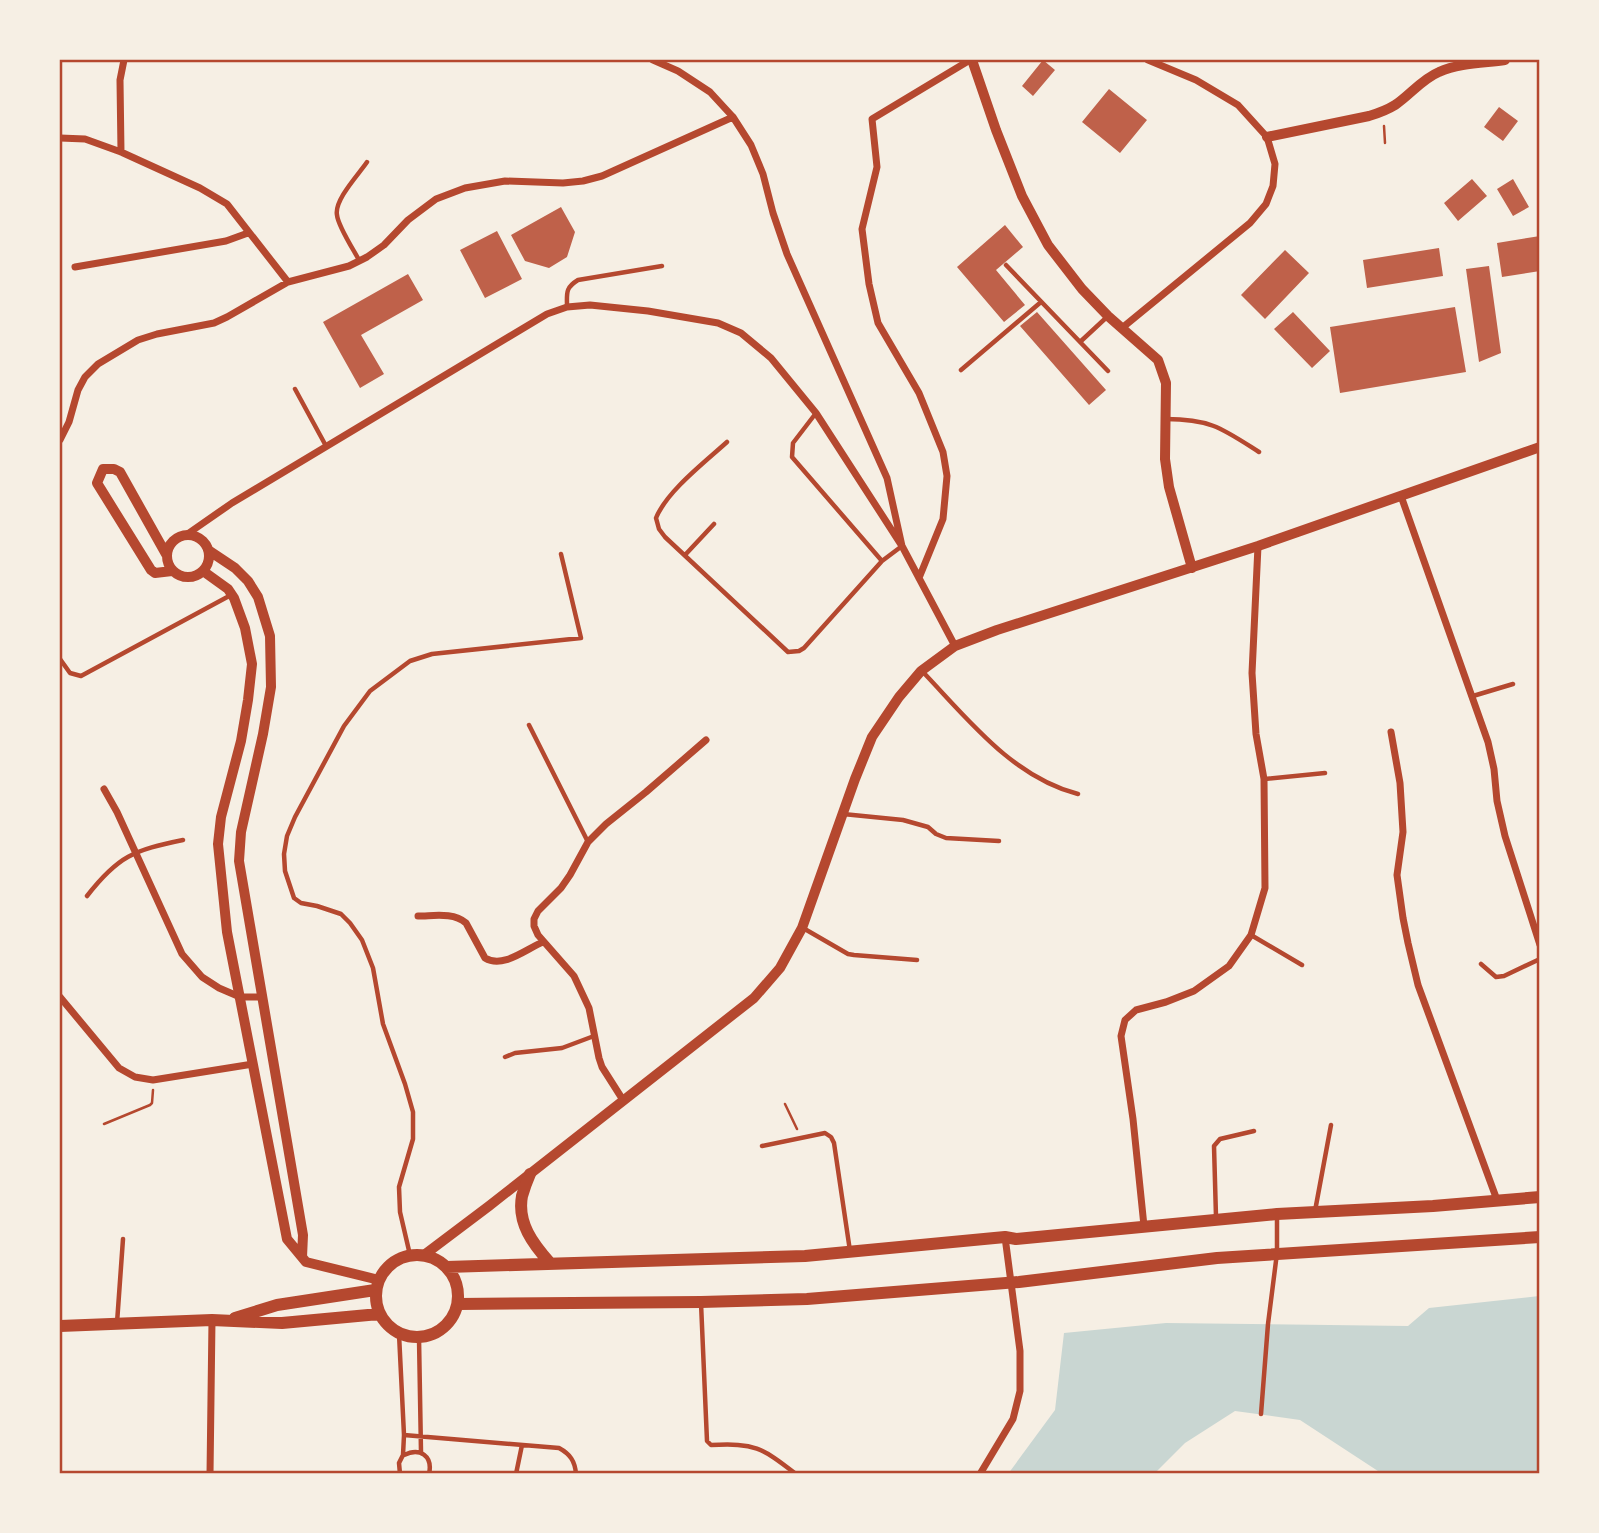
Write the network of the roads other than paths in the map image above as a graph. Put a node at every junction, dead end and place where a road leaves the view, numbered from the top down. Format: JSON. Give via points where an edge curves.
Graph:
{"nodes":[{"id":1,"x":124,"y":60,"type":"edge"},
{"id":2,"x":653,"y":60,"type":"edge"},
{"id":3,"x":971,"y":60,"type":"edge"},
{"id":4,"x":1148,"y":60,"type":"edge"},
{"id":5,"x":1505,"y":60,"type":"edge"},
{"id":6,"x":733,"y":117,"type":"junction"},
{"id":7,"x":1267,"y":136,"type":"junction"},
{"id":8,"x":60,"y":138,"type":"edge"},
{"id":9,"x":121,"y":152,"type":"junction"},
{"id":10,"x":367,"y":162,"type":"dead end"},
{"id":11,"x":248,"y":233,"type":"junction"},
{"id":12,"x":359,"y":261,"type":"junction"},
{"id":13,"x":1006,"y":265,"type":"dead end"},
{"id":14,"x":663,"y":266,"type":"dead end"},
{"id":15,"x":75,"y":267,"type":"dead end"},
{"id":16,"x":288,"y":282,"type":"junction"},
{"id":17,"x":1041,"y":302,"type":"junction"},
{"id":18,"x":567,"y":307,"type":"junction"},
{"id":19,"x":1108,"y":316,"type":"junction"},
{"id":20,"x":1122,"y":328,"type":"junction"},
{"id":21,"x":1080,"y":342,"type":"junction"},
{"id":22,"x":961,"y":370,"type":"dead end"},
{"id":23,"x":1108,"y":371,"type":"dead end"},
{"id":24,"x":295,"y":389,"type":"dead end"},
{"id":25,"x":816,"y":414,"type":"junction"},
{"id":26,"x":1166,"y":419,"type":"junction"},
{"id":27,"x":60,"y":440,"type":"edge"},
{"id":28,"x":727,"y":442,"type":"dead end"},
{"id":29,"x":327,"y":446,"type":"junction"},
{"id":30,"x":1539,"y":447,"type":"edge"},
{"id":31,"x":1259,"y":452,"type":"dead end"},
{"id":32,"x":1401,"y":496,"type":"junction"},
{"id":33,"x":714,"y":524,"type":"dead end"},
{"id":34,"x":186,"y":535,"type":"junction"},
{"id":35,"x":902,"y":546,"type":"junction"},
{"id":36,"x":1258,"y":546,"type":"junction"},
{"id":37,"x":208,"y":550,"type":"junction"},
{"id":38,"x":166,"y":554,"type":"junction"},
{"id":39,"x":561,"y":554,"type":"dead end"},
{"id":40,"x":685,"y":555,"type":"junction"},
{"id":41,"x":882,"y":561,"type":"junction"},
{"id":42,"x":1192,"y":568,"type":"junction"},
{"id":43,"x":172,"y":571,"type":"junction"},
{"id":44,"x":203,"y":571,"type":"junction"},
{"id":45,"x":919,"y":578,"type":"junction"},
{"id":46,"x":232,"y":595,"type":"junction"},
{"id":47,"x":956,"y":646,"type":"junction"},
{"id":48,"x":60,"y":659,"type":"edge"},
{"id":49,"x":921,"y":670,"type":"junction"},
{"id":50,"x":1513,"y":684,"type":"dead end"},
{"id":51,"x":1472,"y":696,"type":"junction"},
{"id":52,"x":529,"y":724,"type":"dead end"},
{"id":53,"x":1391,"y":733,"type":"dead end"},
{"id":54,"x":706,"y":740,"type":"dead end"},
{"id":55,"x":1325,"y":774,"type":"dead end"},
{"id":56,"x":1264,"y":779,"type":"junction"},
{"id":57,"x":104,"y":789,"type":"dead end"},
{"id":58,"x":1078,"y":794,"type":"dead end"},
{"id":59,"x":842,"y":814,"type":"junction"},
{"id":60,"x":183,"y":840,"type":"dead end"},
{"id":61,"x":999,"y":841,"type":"dead end"},
{"id":62,"x":588,"y":842,"type":"junction"},
{"id":63,"x":136,"y":852,"type":"junction"},
{"id":64,"x":88,"y":896,"type":"dead end"},
{"id":65,"x":418,"y":916,"type":"dead end"},
{"id":66,"x":802,"y":928,"type":"junction"},
{"id":67,"x":1251,"y":935,"type":"junction"},
{"id":68,"x":543,"y":942,"type":"junction"},
{"id":69,"x":1539,"y":945,"type":"edge"},
{"id":70,"x":1539,"y":959,"type":"edge"},
{"id":71,"x":917,"y":960,"type":"dead end"},
{"id":72,"x":1481,"y":964,"type":"dead end"},
{"id":73,"x":1303,"y":965,"type":"dead end"},
{"id":74,"x":60,"y":997,"type":"edge"},
{"id":75,"x":240,"y":997,"type":"junction"},
{"id":76,"x":261,"y":997,"type":"junction"},
{"id":77,"x":594,"y":1036,"type":"junction"},
{"id":78,"x":505,"y":1057,"type":"dead end"},
{"id":79,"x":253,"y":1063,"type":"junction"},
{"id":80,"x":623,"y":1100,"type":"junction"},
{"id":81,"x":1331,"y":1125,"type":"dead end"},
{"id":82,"x":1254,"y":1131,"type":"dead end"},
{"id":83,"x":762,"y":1146,"type":"dead end"},
{"id":84,"x":530,"y":1174,"type":"junction"},
{"id":85,"x":1539,"y":1197,"type":"edge"},
{"id":86,"x":1497,"y":1200,"type":"junction"},
{"id":87,"x":1314,"y":1212,"type":"junction"},
{"id":88,"x":1278,"y":1214,"type":"junction"},
{"id":89,"x":1216,"y":1220,"type":"junction"},
{"id":90,"x":1144,"y":1226,"type":"junction"},
{"id":91,"x":1005,"y":1237,"type":"junction"},
{"id":92,"x":1539,"y":1237,"type":"edge"},
{"id":93,"x":123,"y":1239,"type":"dead end"},
{"id":94,"x":850,"y":1252,"type":"junction"},
{"id":95,"x":1277,"y":1254,"type":"junction"},
{"id":96,"x":410,"y":1255,"type":"junction"},
{"id":97,"x":424,"y":1255,"type":"junction"},
{"id":98,"x":302,"y":1257,"type":"junction"},
{"id":99,"x":550,"y":1263,"type":"junction"},
{"id":100,"x":447,"y":1267,"type":"junction"},
{"id":101,"x":1011,"y":1282,"type":"junction"},
{"id":102,"x":377,"y":1285,"type":"junction"},
{"id":103,"x":701,"y":1302,"type":"junction"},
{"id":104,"x":458,"y":1304,"type":"junction"},
{"id":105,"x":379,"y":1314,"type":"junction"},
{"id":106,"x":212,"y":1320,"type":"junction"},
{"id":107,"x":228,"y":1321,"type":"junction"},
{"id":108,"x":117,"y":1324,"type":"junction"},
{"id":109,"x":60,"y":1326,"type":"edge"},
{"id":110,"x":399,"y":1334,"type":"junction"},
{"id":111,"x":419,"y":1338,"type":"junction"},
{"id":112,"x":1261,"y":1414,"type":"dead end"},
{"id":113,"x":404,"y":1435,"type":"junction"},
{"id":114,"x":422,"y":1436,"type":"junction"},
{"id":115,"x":522,"y":1445,"type":"junction"},
{"id":116,"x":421,"y":1452,"type":"junction"},
{"id":117,"x":403,"y":1455,"type":"junction"},
{"id":118,"x":210,"y":1474,"type":"edge"},
{"id":119,"x":400,"y":1474,"type":"edge"},
{"id":120,"x":429,"y":1474,"type":"edge"},
{"id":121,"x":516,"y":1474,"type":"edge"},
{"id":122,"x":576,"y":1474,"type":"edge"},
{"id":123,"x":796,"y":1474,"type":"edge"},
{"id":124,"x":980,"y":1474,"type":"edge"}],
"edges":[{"from":1,"to":9,"type":"street"},
{"from":2,"to":6,"type":"street","via":[[710,92]]},
{"from":3,"to":19,"type":"street","via":[[1022,195],[1048,245]]},
{"from":3,"to":45,"type":"street","via":[[872,119],[877,167],[862,229],[869,284],[878,323],[919,393],[943,452],[947,476],[943,519]]},
{"from":4,"to":7,"type":"street","via":[[1196,80],[1238,105]]},
{"from":5,"to":7,"type":"street","via":[[1439,72],[1383,112]]},
{"from":6,"to":12,"type":"street","via":[[593,178],[563,183],[505,181],[436,199]]},
{"from":6,"to":35,"type":"street","via":[[751,145],[787,254],[887,478]]},
{"from":7,"to":20,"type":"street","via":[[1275,163],[1266,204],[1250,223]]},
{"from":8,"to":9,"type":"street","via":[[85,139]]},
{"from":9,"to":11,"type":"street","via":[[227,204]]},
{"from":10,"to":12,"type":"lane","via":[[341,198],[337,215]]},
{"from":11,"to":15,"type":"street","via":[[226,241]]},
{"from":11,"to":16,"type":"street"},
{"from":12,"to":16,"type":"street"},
{"from":13,"to":17,"type":"lane"},
{"from":14,"to":18,"type":"lane","via":[[578,280],[567,292]]},
{"from":16,"to":27,"type":"street","via":[[221,320],[138,340],[99,364],[78,390]]},
{"from":17,"to":21,"type":"lane"},
{"from":17,"to":22,"type":"lane"},
{"from":18,"to":25,"type":"street","via":[[648,311],[718,323],[741,333],[771,358]]},
{"from":18,"to":29,"type":"street","via":[[547,314]]},
{"from":19,"to":20,"type":"street"},
{"from":19,"to":21,"type":"lane"},
{"from":20,"to":26,"type":"street","via":[[1158,360],[1166,383]]},
{"from":21,"to":23,"type":"lane"},
{"from":24,"to":29,"type":"lane"},
{"from":25,"to":35,"type":"street"},
{"from":25,"to":41,"type":"lane","via":[[793,443],[792,457]]},
{"from":26,"to":31,"type":"lane","via":[[1207,423]]},
{"from":26,"to":42,"type":"street","via":[[1169,487]]},
{"from":28,"to":40,"type":"lane","via":[[680,486],[656,518],[665,537]]},
{"from":29,"to":34,"type":"street"},
{"from":30,"to":32,"type":"street"},
{"from":32,"to":36,"type":"street"},
{"from":32,"to":51,"type":"street"},
{"from":33,"to":40,"type":"lane"},
{"from":34,"to":37,"type":"street","via":[[198,538]]},
{"from":34,"to":38,"type":"street","via":[[171,543]]},
{"from":35,"to":41,"type":"lane"},
{"from":35,"to":45,"type":"street"},
{"from":36,"to":42,"type":"street"},
{"from":36,"to":56,"type":"street","via":[[1252,673]]},
{"from":37,"to":44,"type":"street"},
{"from":37,"to":76,"type":"street","via":[[248,581],[270,636],[271,687],[239,861]]},
{"from":38,"to":43,"type":"street"},
{"from":38,"to":43,"type":"street","via":[[120,472],[103,469],[97,483],[151,570]]},
{"from":39,"to":96,"type":"lane","via":[[582,638],[432,654],[410,661],[369,691],[344,726],[287,836],[285,871],[294,898],[341,914],[362,940],[373,968],[383,1024],[413,1112],[413,1139],[399,1187]]},
{"from":40,"to":41,"type":"lane","via":[[788,652],[804,648]]},
{"from":42,"to":47,"type":"street"},
{"from":43,"to":44,"type":"street","via":[[191,577]]},
{"from":44,"to":46,"type":"street"},
{"from":45,"to":47,"type":"street"},
{"from":46,"to":48,"type":"lane","via":[[81,676],[70,673]]},
{"from":46,"to":75,"type":"street","via":[[252,664],[218,844],[227,932]]},
{"from":47,"to":49,"type":"street"},
{"from":49,"to":58,"type":"lane","via":[[984,737],[1020,766]]},
{"from":49,"to":59,"type":"street","via":[[872,737]]},
{"from":50,"to":51,"type":"lane"},
{"from":51,"to":69,"type":"street","via":[[1488,742],[1504,836]]},
{"from":52,"to":62,"type":"lane"},
{"from":53,"to":86,"type":"street","via":[[1403,832],[1397,875],[1408,943],[1418,985]]},
{"from":54,"to":62,"type":"street"},
{"from":55,"to":56,"type":"lane"},
{"from":56,"to":67,"type":"street","via":[[1265,888]]},
{"from":57,"to":63,"type":"street"},
{"from":59,"to":61,"type":"lane","via":[[902,820],[946,838]]},
{"from":59,"to":66,"type":"street"},
{"from":60,"to":63,"type":"lane"},
{"from":62,"to":68,"type":"street","via":[[561,888],[534,919]]},
{"from":63,"to":64,"type":"lane","via":[[104,874]]},
{"from":63,"to":75,"type":"street","via":[[182,954],[202,977]]},
{"from":65,"to":68,"type":"street","via":[[461,919],[489,961],[507,960]]},
{"from":66,"to":71,"type":"lane","via":[[854,956]]},
{"from":66,"to":80,"type":"street","via":[[780,968],[754,998]]},
{"from":67,"to":73,"type":"lane"},
{"from":67,"to":90,"type":"street","via":[[1229,966],[1194,991],[1136,1010],[1125,1020],[1121,1036]]},
{"from":68,"to":77,"type":"street","via":[[574,976],[589,1008]]},
{"from":70,"to":72,"type":"lane","via":[[1496,977]]},
{"from":74,"to":79,"type":"street","via":[[119,1068],[135,1077],[153,1080]]},
{"from":75,"to":76,"type":"street"},
{"from":75,"to":79,"type":"street"},
{"from":76,"to":98,"type":"street","via":[[303,1235]]},
{"from":77,"to":78,"type":"lane","via":[[562,1048]]},
{"from":77,"to":80,"type":"street","via":[[603,1067]]},
{"from":79,"to":98,"type":"street","via":[[287,1239]]},
{"from":80,"to":84,"type":"street"},
{"from":81,"to":87,"type":"lane"},
{"from":82,"to":89,"type":"lane","via":[[1220,1139],[1214,1146]]},
{"from":83,"to":94,"type":"lane","via":[[825,1133],[831,1137]]},
{"from":84,"to":97,"type":"street"},
{"from":84,"to":99,"type":"main road","via":[[521,1216],[532,1243]]},
{"from":85,"to":86,"type":"main road"},
{"from":86,"to":87,"type":"main road"},
{"from":87,"to":88,"type":"main road"},
{"from":88,"to":89,"type":"main road"},
{"from":88,"to":95,"type":"lane"},
{"from":89,"to":90,"type":"main road"},
{"from":90,"to":91,"type":"main road"},
{"from":91,"to":94,"type":"main road"},
{"from":91,"to":101,"type":"street"},
{"from":92,"to":95,"type":"main road"},
{"from":93,"to":108,"type":"lane"},
{"from":94,"to":99,"type":"main road"},
{"from":95,"to":101,"type":"main road"},
{"from":95,"to":112,"type":"lane"},
{"from":96,"to":97,"type":"main road"},
{"from":96,"to":102,"type":"main road","via":[[386,1268]]},
{"from":97,"to":100,"type":"main road"},
{"from":98,"to":102,"type":"street"},
{"from":99,"to":100,"type":"main road"},
{"from":100,"to":104,"type":"main road","via":[[455,1278]]},
{"from":101,"to":103,"type":"main road","via":[[807,1299]]},
{"from":101,"to":124,"type":"street","via":[[1020,1391],[1013,1419]]},
{"from":102,"to":105,"type":"main road"},
{"from":102,"to":107,"type":"main road","via":[[277,1305]]},
{"from":103,"to":104,"type":"main road"},
{"from":103,"to":123,"type":"lane","via":[[707,1441],[711,1445],[754,1446]]},
{"from":104,"to":111,"type":"main road","via":[[444,1328]]},
{"from":105,"to":107,"type":"main road","via":[[282,1323]]},
{"from":105,"to":110,"type":"main road"},
{"from":106,"to":107,"type":"main road"},
{"from":106,"to":108,"type":"main road"},
{"from":106,"to":118,"type":"street"},
{"from":108,"to":109,"type":"main road"},
{"from":110,"to":111,"type":"main road"},
{"from":110,"to":113,"type":"lane"},
{"from":111,"to":114,"type":"lane"},
{"from":113,"to":114,"type":"lane"},
{"from":113,"to":117,"type":"lane"},
{"from":114,"to":115,"type":"lane"},
{"from":114,"to":116,"type":"lane"},
{"from":115,"to":121,"type":"lane"},
{"from":115,"to":122,"type":"lane","via":[[559,1448],[571,1457]]},
{"from":116,"to":117,"type":"lane"},
{"from":116,"to":120,"type":"lane","via":[[428,1457]]},
{"from":117,"to":119,"type":"lane"}]}
